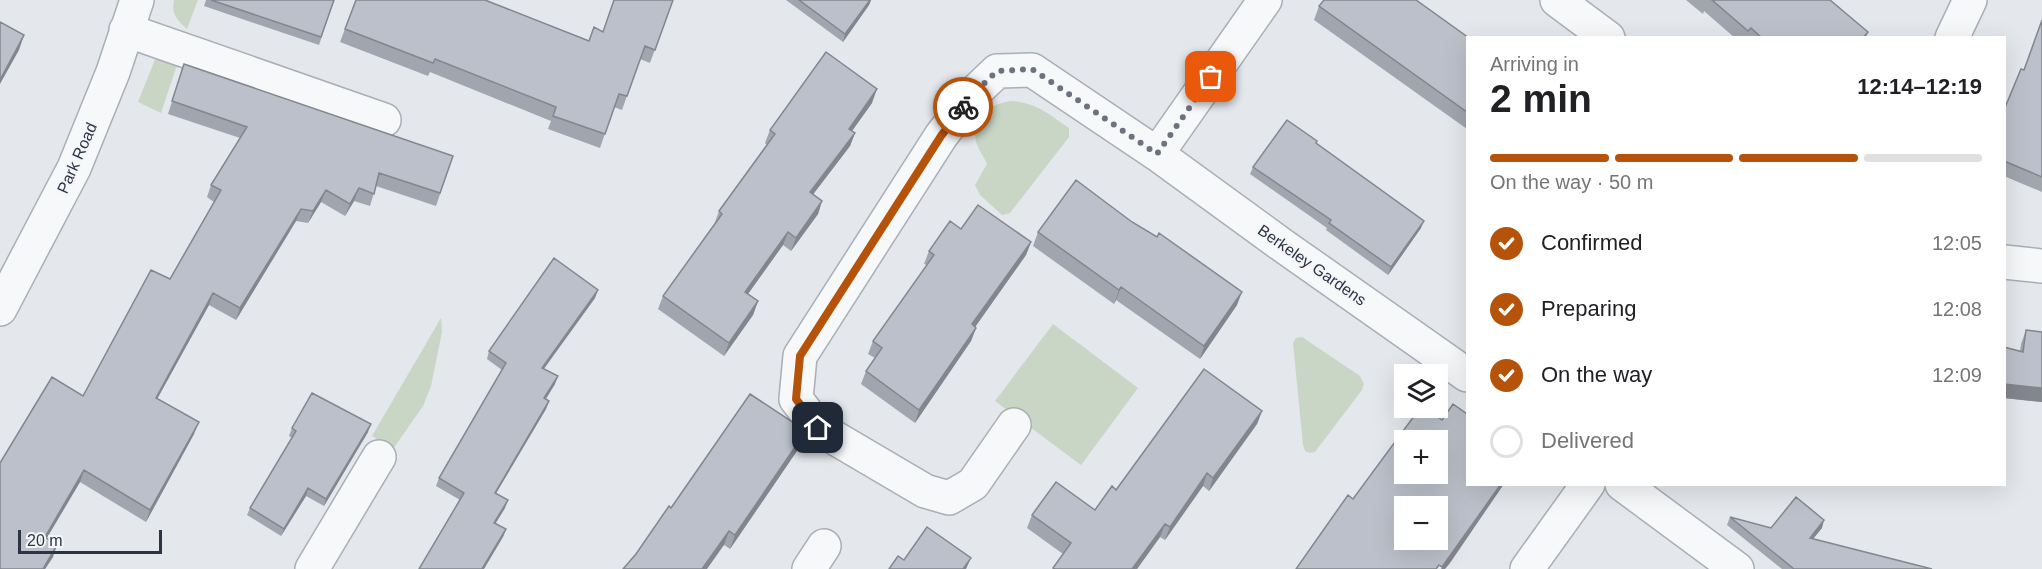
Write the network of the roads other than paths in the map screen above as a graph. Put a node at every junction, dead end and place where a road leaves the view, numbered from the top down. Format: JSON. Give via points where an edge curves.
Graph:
{"nodes":[{"id":1,"x":137,"y":0,"type":"edge"},
{"id":2,"x":1265,"y":0,"type":"edge"},
{"id":3,"x":1557,"y":0,"type":"edge"},
{"id":4,"x":1970,"y":0,"type":"edge"},
{"id":5,"x":126,"y":30,"type":"junction"},
{"id":6,"x":1605,"y":36,"type":"edge"},
{"id":7,"x":1953,"y":36,"type":"edge"},
{"id":8,"x":384,"y":120,"type":"dead end"},
{"id":9,"x":1157,"y":154,"type":"junction"},
{"id":10,"x":2006,"y":262,"type":"edge"},
{"id":11,"x":2042,"y":266,"type":"edge"},
{"id":12,"x":0,"y":309,"type":"edge"},
{"id":13,"x":1466,"y":374,"type":"edge"},
{"id":14,"x":1014,"y":425,"type":"dead end"},
{"id":15,"x":379,"y":457,"type":"dead end"},
{"id":16,"x":1587,"y":486,"type":"edge"},
{"id":17,"x":1625,"y":486,"type":"edge"},
{"id":18,"x":312,"y":569,"type":"edge"},
{"id":19,"x":1527,"y":569,"type":"edge"},
{"id":20,"x":1737,"y":569,"type":"edge"}],
"edges":[{"from":1,"to":5,"type":"street","name":"Park Road"},
{"from":2,"to":9,"type":"street"},
{"from":3,"to":6,"type":"street"},
{"from":4,"to":7,"type":"street"},
{"from":5,"to":8,"type":"street"},
{"from":5,"to":12,"type":"street","name":"Park Road","via":[[75,168]]},
{"from":9,"to":13,"type":"street","name":"Berkeley Gardens"},
{"from":9,"to":14,"type":"street","name":"Berkeley Gardens","via":[[1032,69],[997,71],[973,94],[941,136],[800,356],[796,399],[818,428],[925,491],[949,498],[973,484]]},
{"from":10,"to":11,"type":"street"},
{"from":15,"to":18,"type":"street"},
{"from":16,"to":19,"type":"street"},
{"from":17,"to":20,"type":"street"}]}
